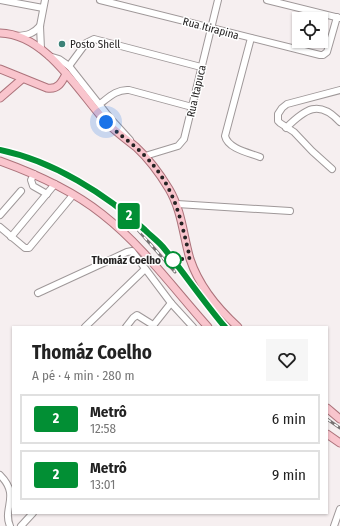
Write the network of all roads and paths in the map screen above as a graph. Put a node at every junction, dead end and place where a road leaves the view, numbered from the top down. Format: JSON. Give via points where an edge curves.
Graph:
{"nodes":[{"id":1,"x":0,"y":0,"type":"edge"},
{"id":2,"x":45,"y":0,"type":"edge"},
{"id":3,"x":100,"y":0,"type":"edge"},
{"id":4,"x":218,"y":0,"type":"edge"},
{"id":5,"x":266,"y":0,"type":"edge"},
{"id":6,"x":24,"y":2,"type":"edge"},
{"id":7,"x":44,"y":8,"type":"junction"},
{"id":8,"x":338,"y":18,"type":"edge"},
{"id":9,"x":40,"y":26,"type":"junction"},
{"id":10,"x":211,"y":27,"type":"junction"},
{"id":11,"x":0,"y":33,"type":"edge"},
{"id":12,"x":17,"y":36,"type":"junction"},
{"id":13,"x":251,"y":38,"type":"junction"},
{"id":14,"x":41,"y":49,"type":"junction"},
{"id":15,"x":49,"y":56,"type":"junction"},
{"id":16,"x":69,"y":66,"type":"junction"},
{"id":17,"x":201,"y":67,"type":"junction"},
{"id":18,"x":0,"y":69,"type":"edge"},
{"id":19,"x":66,"y":74,"type":"junction"},
{"id":20,"x":22,"y":79,"type":"junction"},
{"id":21,"x":340,"y":90,"type":"edge"},
{"id":22,"x":0,"y":98,"type":"edge"},
{"id":23,"x":100,"y":104,"type":"junction"},
{"id":24,"x":192,"y":107,"type":"junction"},
{"id":25,"x":340,"y":122,"type":"edge"},
{"id":26,"x":286,"y":128,"type":"junction"},
{"id":27,"x":136,"y":147,"type":"junction"},
{"id":28,"x":145,"y":156,"type":"junction"},
{"id":29,"x":260,"y":157,"type":"dead end"},
{"id":30,"x":0,"y":161,"type":"edge"},
{"id":31,"x":332,"y":169,"type":"dead end"},
{"id":32,"x":34,"y":174,"type":"junction"},
{"id":33,"x":55,"y":184,"type":"junction"},
{"id":34,"x":21,"y":190,"type":"dead end"},
{"id":35,"x":47,"y":194,"type":"junction"},
{"id":36,"x":73,"y":195,"type":"junction"},
{"id":37,"x":177,"y":204,"type":"junction"},
{"id":38,"x":290,"y":211,"type":"dead end"},
{"id":39,"x":0,"y":215,"type":"edge"},
{"id":40,"x":0,"y":227,"type":"edge"},
{"id":41,"x":11,"y":237,"type":"junction"},
{"id":42,"x":145,"y":269,"type":"junction"},
{"id":43,"x":38,"y":293,"type":"dead end"},
{"id":44,"x":171,"y":303,"type":"junction"},
{"id":45,"x":87,"y":326,"type":"edge"},
{"id":46,"x":127,"y":326,"type":"edge"},
{"id":47,"x":153,"y":326,"type":"edge"},
{"id":48,"x":192,"y":326,"type":"edge"},
{"id":49,"x":207,"y":326,"type":"edge"},
{"id":50,"x":237,"y":326,"type":"edge"},
{"id":51,"x":328,"y":409,"type":"edge"},
{"id":52,"x":340,"y":418,"type":"edge"},
{"id":53,"x":328,"y":435,"type":"edge"},
{"id":54,"x":340,"y":443,"type":"edge"},
{"id":55,"x":0,"y":475,"type":"edge"},
{"id":56,"x":340,"y":510,"type":"edge"},
{"id":57,"x":32,"y":514,"type":"edge"},
{"id":58,"x":10,"y":526,"type":"edge"},
{"id":59,"x":21,"y":526,"type":"edge"},
{"id":60,"x":334,"y":526,"type":"edge"}],
"edges":[{"from":1,"to":6,"type":"street"},
{"from":2,"to":7,"type":"street"},
{"from":3,"to":10,"type":"street","name":"Rua Itirapina"},
{"from":4,"to":10,"type":"street","name":"Rua Itapuca"},
{"from":5,"to":8,"type":"street"},
{"from":6,"to":7,"type":"street"},
{"from":7,"to":9,"type":"street"},
{"from":8,"to":13,"type":"street","name":"Rua Itirapina","via":[[328,50],[323,55]]},
{"from":9,"to":12,"type":"street","via":[[30,34]]},
{"from":9,"to":14,"type":"street"},
{"from":10,"to":13,"type":"street","name":"Rua Itirapina"},
{"from":10,"to":17,"type":"street","name":"Rua Itapuca"},
{"from":11,"to":12,"type":"main road"},
{"from":12,"to":14,"type":"main road"},
{"from":13,"to":29,"type":"street","via":[[226,136],[232,146]]},
{"from":14,"to":15,"type":"main road"},
{"from":15,"to":16,"type":"street"},
{"from":15,"to":19,"type":"main road"},
{"from":16,"to":17,"type":"street","via":[[86,43],[94,39]]},
{"from":16,"to":23,"type":"street"},
{"from":17,"to":24,"type":"street","name":"Rua Itapuca"},
{"from":18,"to":20,"type":"main road"},
{"from":19,"to":20,"type":"main road","via":[[59,85],[51,89]]},
{"from":19,"to":27,"type":"main road","via":[[106,122]]},
{"from":20,"to":22,"type":"main road"},
{"from":21,"to":26,"type":"street","via":[[287,104],[279,110],[277,117]]},
{"from":23,"to":24,"type":"street","via":[[123,90],[129,90]]},
{"from":23,"to":27,"type":"street"},
{"from":24,"to":28,"type":"street","name":"Rua Itapuca","via":[[182,143]]},
{"from":25,"to":26,"type":"street","via":[[329,111],[313,109],[305,112]]},
{"from":26,"to":31,"type":"street","via":[[294,132]]},
{"from":27,"to":28,"type":"main road"},
{"from":28,"to":37,"type":"main road"},
{"from":30,"to":32,"type":"main road"},
{"from":32,"to":33,"type":"main road"},
{"from":32,"to":35,"type":"street","via":[[31,180],[33,186]]},
{"from":33,"to":35,"type":"street"},
{"from":33,"to":36,"type":"main road"},
{"from":34,"to":39,"type":"street"},
{"from":35,"to":41,"type":"street"},
{"from":36,"to":41,"type":"street","via":[[29,248],[25,248]]},
{"from":36,"to":49,"type":"main road","via":[[102,214],[140,249]]},
{"from":37,"to":38,"type":"street"},
{"from":37,"to":50,"type":"main road","via":[[190,258],[198,278],[218,308]]},
{"from":40,"to":41,"type":"street"},
{"from":42,"to":43,"type":"street","via":[[130,251]]},
{"from":42,"to":44,"type":"street"},
{"from":42,"to":45,"type":"street"},
{"from":44,"to":47,"type":"street"},
{"from":44,"to":48,"type":"street"},
{"from":46,"to":47,"type":"street","via":[[135,316],[140,316]]},
{"from":51,"to":52,"type":"main road"},
{"from":53,"to":54,"type":"main road"},
{"from":55,"to":58,"type":"street","via":[[9,488],[11,497],[8,518]]},
{"from":56,"to":60,"type":"street"},
{"from":57,"to":59,"type":"street"}]}
